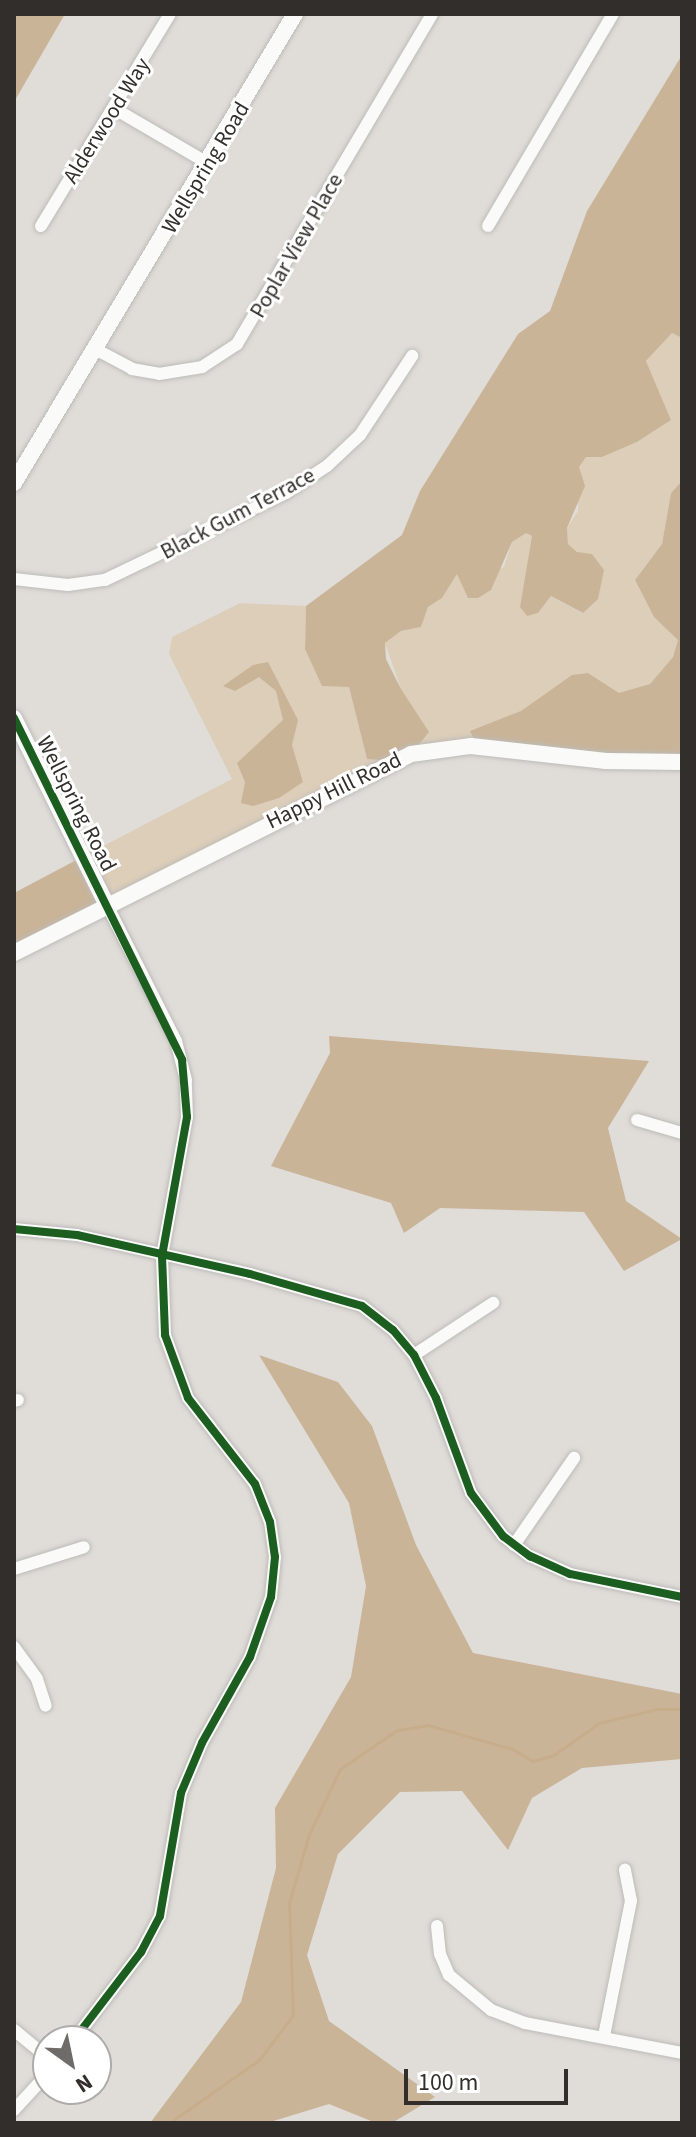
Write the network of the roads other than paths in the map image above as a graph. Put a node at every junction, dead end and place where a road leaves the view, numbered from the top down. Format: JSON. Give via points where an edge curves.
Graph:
{"nodes":[{"id":1,"x":170,"y":14,"type":"edge"},
{"id":2,"x":295,"y":14,"type":"edge"},
{"id":3,"x":432,"y":14,"type":"edge"},
{"id":4,"x":613,"y":14,"type":"edge"},
{"id":5,"x":115,"y":109,"type":"junction"},
{"id":6,"x":209,"y":164,"type":"junction"},
{"id":7,"x":41,"y":226,"type":"dead end"},
{"id":8,"x":488,"y":226,"type":"dead end"},
{"id":9,"x":97,"y":350,"type":"junction"},
{"id":10,"x":412,"y":356,"type":"dead end"},
{"id":11,"x":14,"y":483,"type":"edge"},
{"id":12,"x":14,"y":579,"type":"edge"},
{"id":13,"x":14,"y":718,"type":"edge"},
{"id":14,"x":682,"y":762,"type":"edge"},
{"id":15,"x":107,"y":905,"type":"junction"},
{"id":16,"x":14,"y":953,"type":"edge"},
{"id":17,"x":637,"y":1120,"type":"dead end"},
{"id":18,"x":682,"y":1133,"type":"edge"},
{"id":19,"x":14,"y":1229,"type":"edge"},
{"id":20,"x":162,"y":1256,"type":"junction"},
{"id":21,"x":493,"y":1303,"type":"dead end"},
{"id":22,"x":414,"y":1355,"type":"junction"},
{"id":23,"x":574,"y":1458,"type":"dead end"},
{"id":24,"x":514,"y":1545,"type":"junction"},
{"id":25,"x":84,"y":1547,"type":"dead end"},
{"id":26,"x":14,"y":1569,"type":"edge"},
{"id":27,"x":682,"y":1597,"type":"edge"},
{"id":28,"x":14,"y":1647,"type":"edge"},
{"id":29,"x":46,"y":1706,"type":"dead end"},
{"id":30,"x":625,"y":1870,"type":"dead end"},
{"id":31,"x":437,"y":1926,"type":"dead end"},
{"id":32,"x":85,"y":2025,"type":"edge"},
{"id":33,"x":14,"y":2030,"type":"edge"},
{"id":34,"x":604,"y":2036,"type":"junction"},
{"id":35,"x":32,"y":2045,"type":"edge"},
{"id":36,"x":682,"y":2053,"type":"edge"},
{"id":37,"x":32,"y":2090,"type":"edge"},
{"id":38,"x":14,"y":2110,"type":"edge"}],
"edges":[{"from":1,"to":5,"type":"street","name":"Alderwood Way"},
{"from":2,"to":6,"type":"street","name":"Wellspring Road"},
{"from":3,"to":9,"type":"street","name":"Poplar View Place","via":[[237,344],[202,367],[159,374],[132,369]]},
{"from":4,"to":8,"type":"street"},
{"from":5,"to":6,"type":"street"},
{"from":5,"to":7,"type":"street","name":"Alderwood Way"},
{"from":6,"to":9,"type":"street","name":"Wellspring Road"},
{"from":9,"to":11,"type":"street","name":"Wellspring Road"},
{"from":10,"to":12,"type":"street","name":"Black Gum Terrace","via":[[360,435],[327,466],[286,493],[105,580],[68,585]]},
{"from":13,"to":15,"type":"street","name":"Wellspring Road"},
{"from":14,"to":15,"type":"street","name":"Happy Hill Road","via":[[606,761],[471,746],[411,754]]},
{"from":15,"to":16,"type":"street","name":"Happy Hill Road"},
{"from":15,"to":20,"type":"street","via":[[176,1041],[186,1080],[187,1117]]},
{"from":17,"to":18,"type":"street"},
{"from":19,"to":20,"type":"street","via":[[73,1234]]},
{"from":20,"to":22,"type":"street","via":[[347,1299],[378,1317]]},
{"from":20,"to":32,"type":"street","via":[[160,1308],[172,1361],[198,1413],[255,1484],[273,1537],[274,1577],[250,1657],[181,1793],[160,1916],[141,1952]]},
{"from":21,"to":22,"type":"street"},
{"from":22,"to":24,"type":"street","via":[[471,1493]]},
{"from":23,"to":24,"type":"street"},
{"from":24,"to":27,"type":"street","via":[[570,1574]]},
{"from":25,"to":26,"type":"street"},
{"from":28,"to":29,"type":"street","via":[[37,1679]]},
{"from":30,"to":34,"type":"street","via":[[631,1901]]},
{"from":31,"to":34,"type":"street","via":[[443,1965],[472,1999],[525,2023]]},
{"from":33,"to":35,"type":"street"},
{"from":34,"to":36,"type":"street"},
{"from":37,"to":38,"type":"street"}]}
